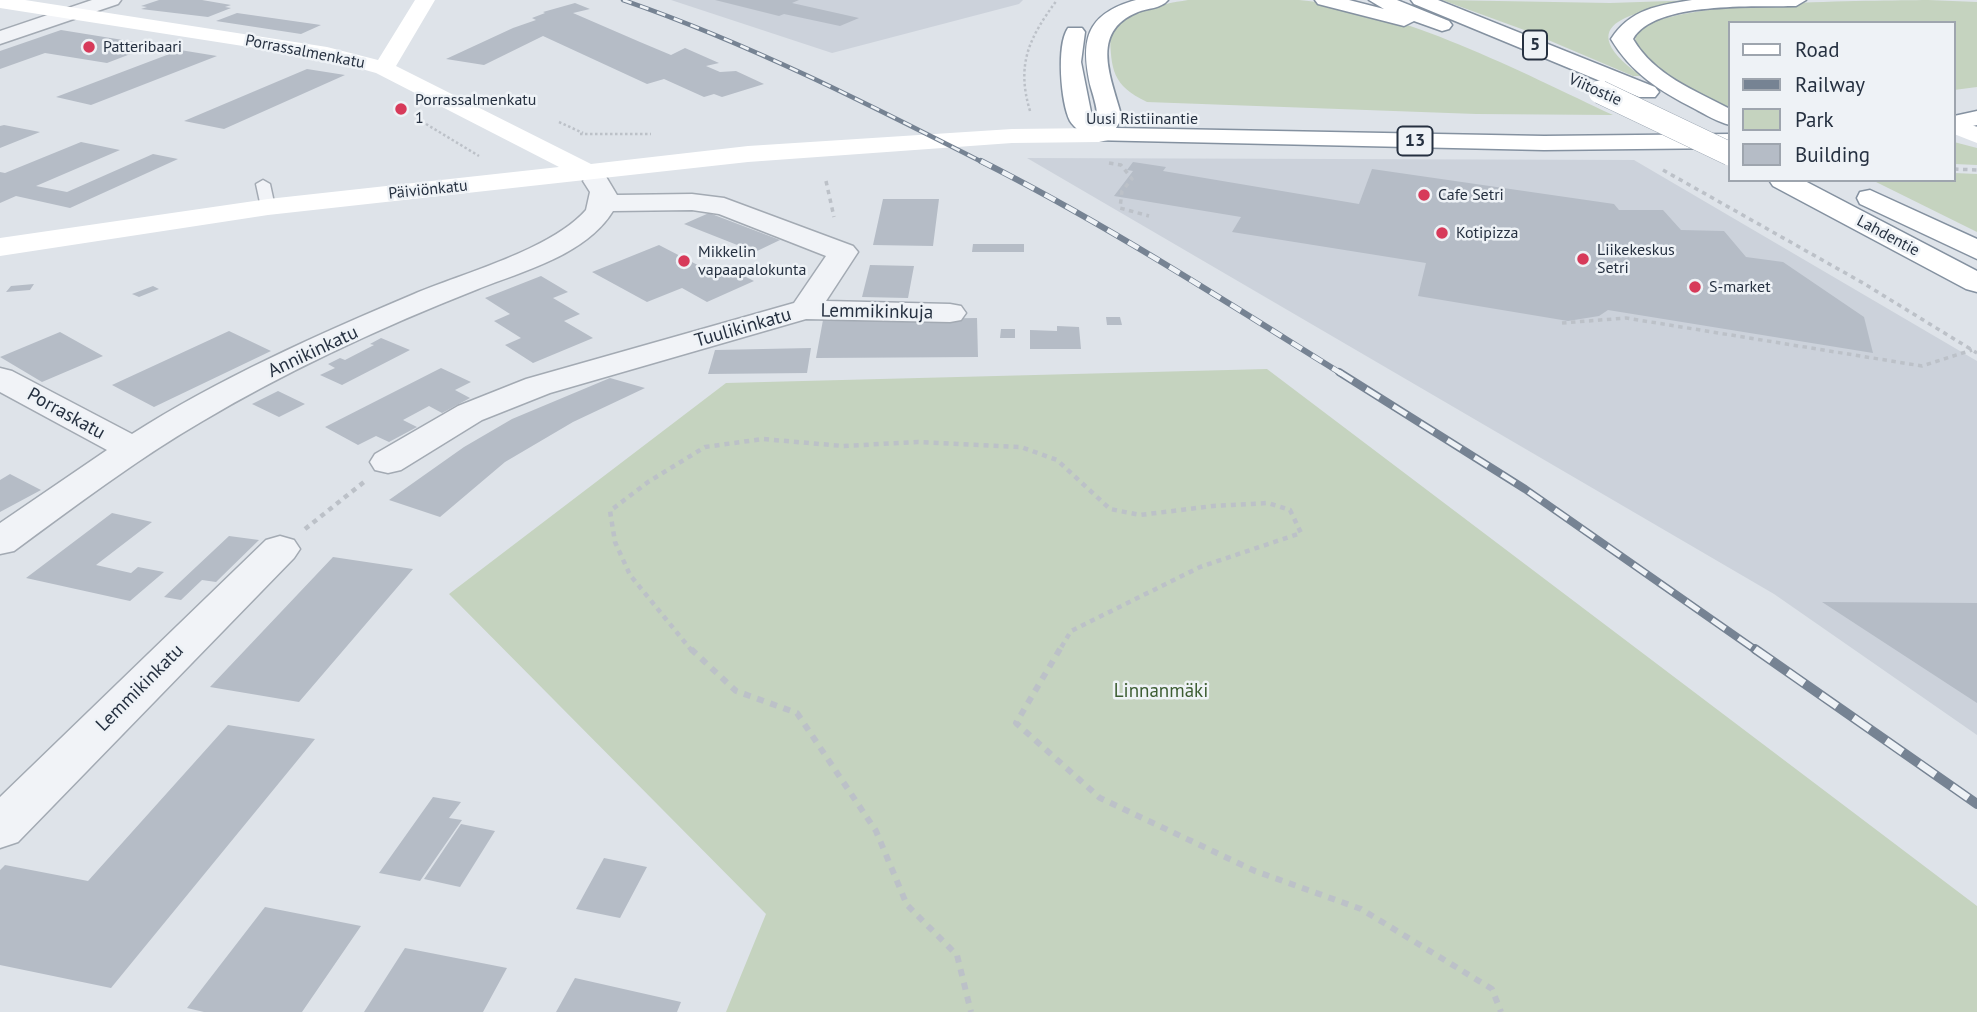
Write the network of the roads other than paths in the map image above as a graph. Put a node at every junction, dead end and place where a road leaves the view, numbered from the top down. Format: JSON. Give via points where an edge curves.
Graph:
{"nodes":[{"id":1,"x":111,"y":0,"type":"edge"},
{"id":2,"x":425,"y":0,"type":"edge"},
{"id":3,"x":1123,"y":0,"type":"edge"},
{"id":4,"x":1158,"y":0,"type":"edge"},
{"id":5,"x":1325,"y":0,"type":"edge"},
{"id":6,"x":1379,"y":0,"type":"edge"},
{"id":7,"x":1421,"y":0,"type":"edge"},
{"id":8,"x":1796,"y":0,"type":"edge"},
{"id":9,"x":0,"y":2,"type":"edge"},
{"id":10,"x":72,"y":13,"type":"junction"},
{"id":11,"x":1451,"y":28,"type":"junction"},
{"id":12,"x":0,"y":38,"type":"edge"},
{"id":13,"x":384,"y":68,"type":"junction"},
{"id":14,"x":1728,"y":118,"type":"edge"},
{"id":15,"x":1728,"y":119,"type":"edge"},
{"id":16,"x":1097,"y":124,"type":"junction"},
{"id":17,"x":1728,"y":129,"type":"edge"},
{"id":18,"x":1728,"y":141,"type":"edge"},
{"id":19,"x":1728,"y":153,"type":"edge"},
{"id":20,"x":556,"y":155,"type":"junction"},
{"id":21,"x":588,"y":172,"type":"junction"},
{"id":22,"x":1790,"y":184,"type":"edge"},
{"id":23,"x":1856,"y":185,"type":"edge"},
{"id":24,"x":265,"y":196,"type":"junction"},
{"id":25,"x":604,"y":203,"type":"junction"},
{"id":26,"x":0,"y":247,"type":"edge"},
{"id":27,"x":1976,"y":249,"type":"edge"},
{"id":28,"x":1977,"y":284,"type":"edge"},
{"id":29,"x":805,"y":310,"type":"junction"},
{"id":30,"x":950,"y":313,"type":"dead end"},
{"id":31,"x":0,"y":378,"type":"edge"},
{"id":32,"x":132,"y":449,"type":"junction"},
{"id":33,"x":388,"y":462,"type":"road end"},
{"id":34,"x":0,"y":542,"type":"edge"},
{"id":35,"x":280,"y":549,"type":"road end"},
{"id":36,"x":0,"y":828,"type":"edge"}],
"edges":[{"from":1,"to":10,"type":"street"},
{"from":2,"to":13,"type":"main road"},
{"from":3,"to":16,"type":"main road","via":[[1082,22],[1073,34],[1070,62]]},
{"from":4,"to":16,"type":"main road","via":[[1114,16],[1095,37]]},
{"from":5,"to":11,"type":"main road"},
{"from":6,"to":11,"type":"main road","name":"Viitostie","number":"5"},
{"from":7,"to":17,"type":"main road","name":"Viitostie","number":"5"},
{"from":8,"to":14,"type":"main road","number":"13","via":[[1663,12],[1628,27],[1622,39],[1628,51],[1660,79]]},
{"from":9,"to":10,"type":"main road","name":"Porrassalmenkatu"},
{"from":10,"to":12,"type":"street"},
{"from":10,"to":13,"type":"main road","name":"Porrassalmenkatu","via":[[327,53]]},
{"from":11,"to":19,"type":"main road","name":"Viitostie","number":"5","bridge":true},
{"from":13,"to":20,"type":"main road","name":"Porrassalmenkatu"},
{"from":15,"to":16,"type":"main road","name":"Uusi Ristiinantie","number":"13"},
{"from":16,"to":18,"type":"main road","name":"Uusi Ristiinantie","number":"13","via":[[1544,143]]},
{"from":16,"to":20,"type":"main road","name":"Uusi Ristiinantie","via":[[823,129]]},
{"from":16,"to":21,"type":"main road","name":"Uusi Ristiinantie","via":[[1012,136]]},
{"from":20,"to":21,"type":"main road","name":"Porrassalmenkatu"},
{"from":20,"to":24,"type":"main road","name":"Päiviönkatu"},
{"from":21,"to":24,"type":"main road","name":"Päiviönkatu"},
{"from":21,"to":25,"type":"street","via":[[605,193]]},
{"from":22,"to":28,"type":"main road","name":"Lahdentie"},
{"from":23,"to":27,"type":"main road"},
{"from":24,"to":26,"type":"main road","name":"Päiviönkatu"},
{"from":25,"to":29,"type":"street","name":"Tuulikinkatu","via":[[724,206],[843,252]]},
{"from":25,"to":32,"type":"street","name":"Annikinkatu","via":[[589,224],[547,248],[252,380]]},
{"from":29,"to":30,"type":"street","name":"Lemmikinkuja"},
{"from":29,"to":33,"type":"street","name":"Tuulikinkatu","via":[[538,386],[470,413]]},
{"from":31,"to":32,"type":"street","name":"Porraskatu"},
{"from":32,"to":34,"type":"street","name":"Annikinkatu"},
{"from":35,"to":36,"type":"street","name":"Lemmikinkatu"}]}
